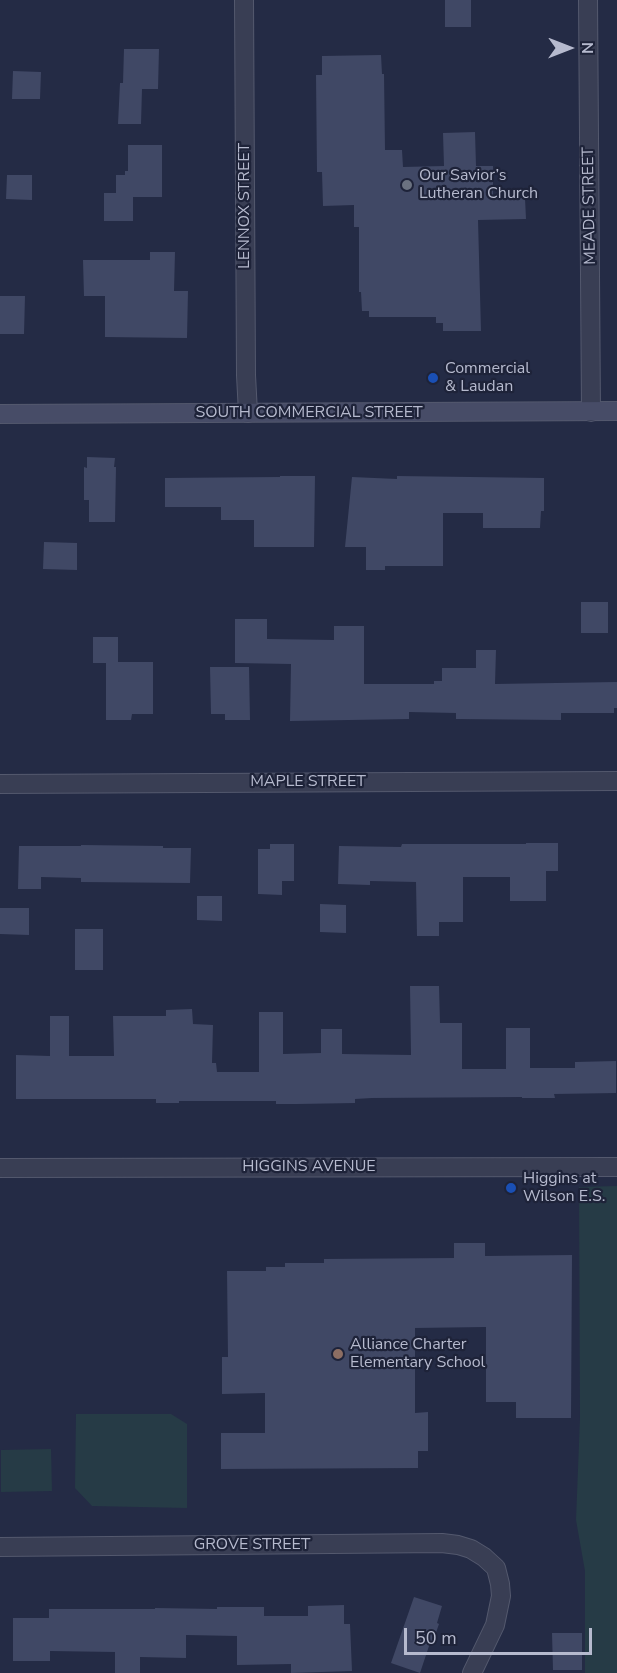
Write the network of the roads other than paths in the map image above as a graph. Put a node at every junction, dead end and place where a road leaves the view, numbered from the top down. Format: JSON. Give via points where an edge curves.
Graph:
{"nodes":[{"id":1,"x":244,"y":0,"type":"edge"},
{"id":2,"x":588,"y":0,"type":"edge"},
{"id":3,"x":617,"y":411,"type":"edge"},
{"id":4,"x":591,"y":412,"type":"junction"},
{"id":5,"x":248,"y":413,"type":"junction"},
{"id":6,"x":0,"y":414,"type":"edge"},
{"id":7,"x":617,"y":781,"type":"edge"},
{"id":8,"x":0,"y":784,"type":"edge"},
{"id":9,"x":617,"y":1167,"type":"edge"},
{"id":10,"x":0,"y":1168,"type":"edge"},
{"id":11,"x":0,"y":1547,"type":"edge"},
{"id":12,"x":472,"y":1673,"type":"edge"}],
"edges":[{"from":1,"to":5,"type":"street","name":"LENNOX STREET"},
{"from":2,"to":4,"type":"street","name":"MEADE STREET"},
{"from":3,"to":4,"type":"main road","name":"SOUTH COMMERCIAL STREET"},
{"from":4,"to":5,"type":"main road","name":"SOUTH COMMERCIAL STREET"},
{"from":5,"to":6,"type":"main road","name":"SOUTH COMMERCIAL STREET"},
{"from":7,"to":8,"type":"street","name":"MAPLE STREET"},
{"from":9,"to":10,"type":"street","name":"HIGGINS AVENUE"},
{"from":11,"to":12,"type":"street","name":"GROVE STREET","via":[[458,1545],[471,1549],[496,1568],[500,1584],[495,1625]]}]}
